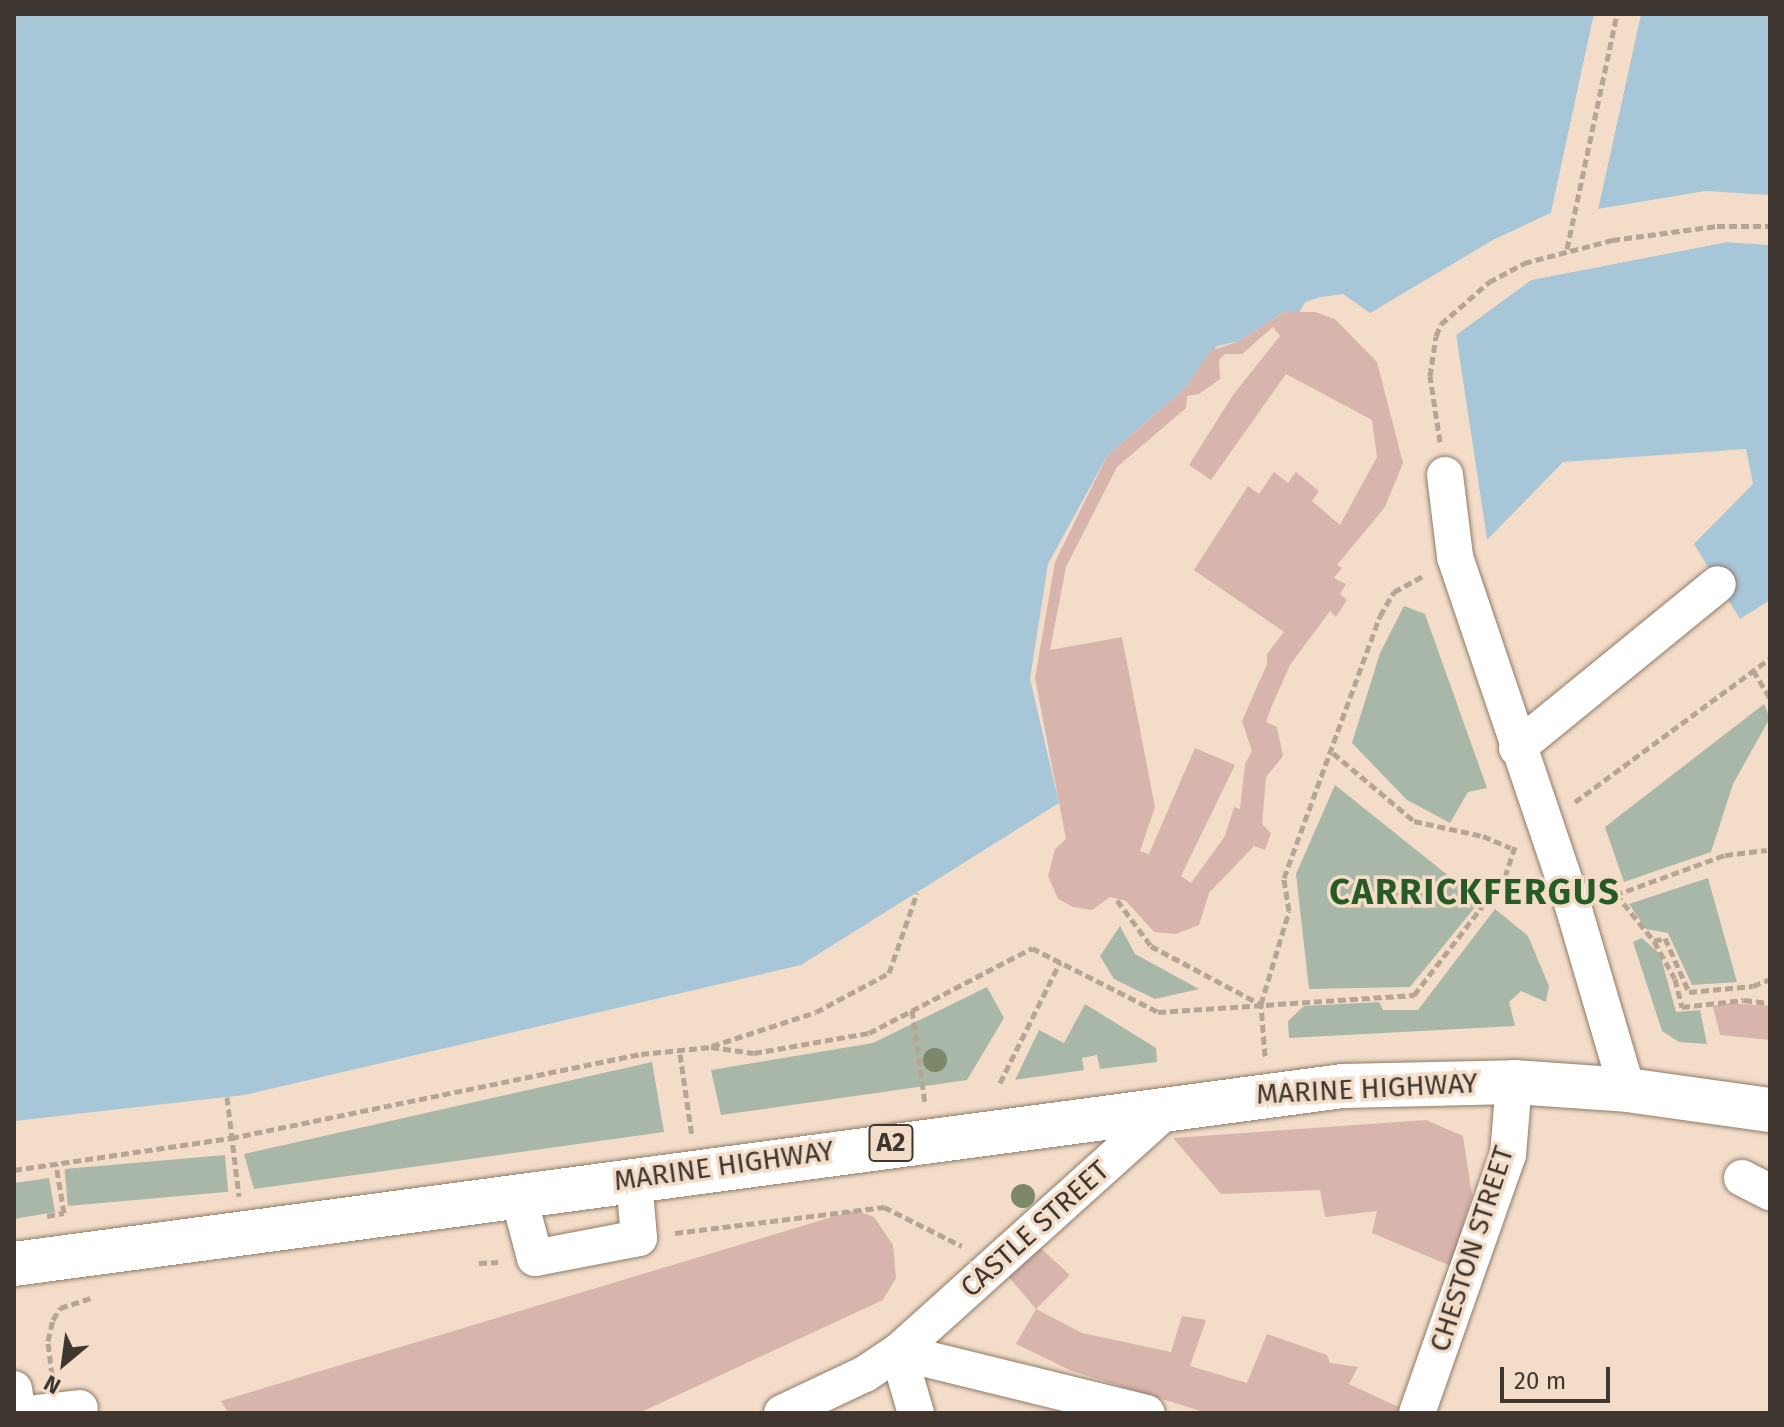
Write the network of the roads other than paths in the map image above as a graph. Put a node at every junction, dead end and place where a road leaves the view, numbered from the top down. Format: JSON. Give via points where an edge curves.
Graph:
{"nodes":[{"id":1,"x":1445,"y":475,"type":"road end"},
{"id":2,"x":1718,"y":584,"type":"dead end"},
{"id":3,"x":1517,"y":748,"type":"junction"},
{"id":4,"x":1514,"y":1082,"type":"junction"},
{"id":5,"x":1627,"y":1090,"type":"junction"},
{"id":6,"x":1171,"y":1106,"type":"junction"},
{"id":7,"x":1770,"y":1110,"type":"edge"},
{"id":8,"x":634,"y":1179,"type":"junction"},
{"id":9,"x":518,"y":1194,"type":"junction"},
{"id":10,"x":14,"y":1264,"type":"edge"},
{"id":11,"x":898,"y":1352,"type":"junction"},
{"id":12,"x":14,"y":1389,"type":"edge"},
{"id":13,"x":1093,"y":1404,"type":"edge"},
{"id":14,"x":80,"y":1408,"type":"dead end"},
{"id":15,"x":18,"y":1413,"type":"edge"},
{"id":16,"x":37,"y":1413,"type":"edge"},
{"id":17,"x":782,"y":1413,"type":"edge"},
{"id":18,"x":916,"y":1413,"type":"edge"},
{"id":19,"x":1147,"y":1413,"type":"edge"},
{"id":20,"x":1417,"y":1413,"type":"edge"}],
"edges":[{"from":1,"to":3,"type":"street","via":[[1455,557]]},
{"from":2,"to":3,"type":"street"},
{"from":3,"to":5,"type":"street","via":[[1573,906]]},
{"from":4,"to":5,"type":"main road","name":"MARINE HIGHWAY","number":"A2"},
{"from":4,"to":6,"type":"main road","name":"MARINE HIGHWAY","number":"A2","via":[[1343,1086]]},
{"from":4,"to":20,"type":"street","name":"CHESTON STREET","via":[[1508,1155]]},
{"from":5,"to":7,"type":"main road","name":"MARINE HIGHWAY","number":"A2"},
{"from":6,"to":8,"type":"main road","name":"MARINE HIGHWAY","number":"A2"},
{"from":6,"to":11,"type":"street","name":"CASTLE STREET"},
{"from":8,"to":9,"type":"main road","name":"MARINE HIGHWAY","number":"A2"},
{"from":8,"to":9,"type":"street","via":[[639,1238],[535,1258]]},
{"from":9,"to":10,"type":"main road","name":"MARINE HIGHWAY","number":"A2"},
{"from":11,"to":13,"type":"street"},
{"from":11,"to":17,"type":"street","name":"CASTLE STREET","via":[[865,1374]]},
{"from":11,"to":18,"type":"street"},
{"from":12,"to":15,"type":"street"},
{"from":13,"to":19,"type":"street"},
{"from":14,"to":16,"type":"street"}]}
